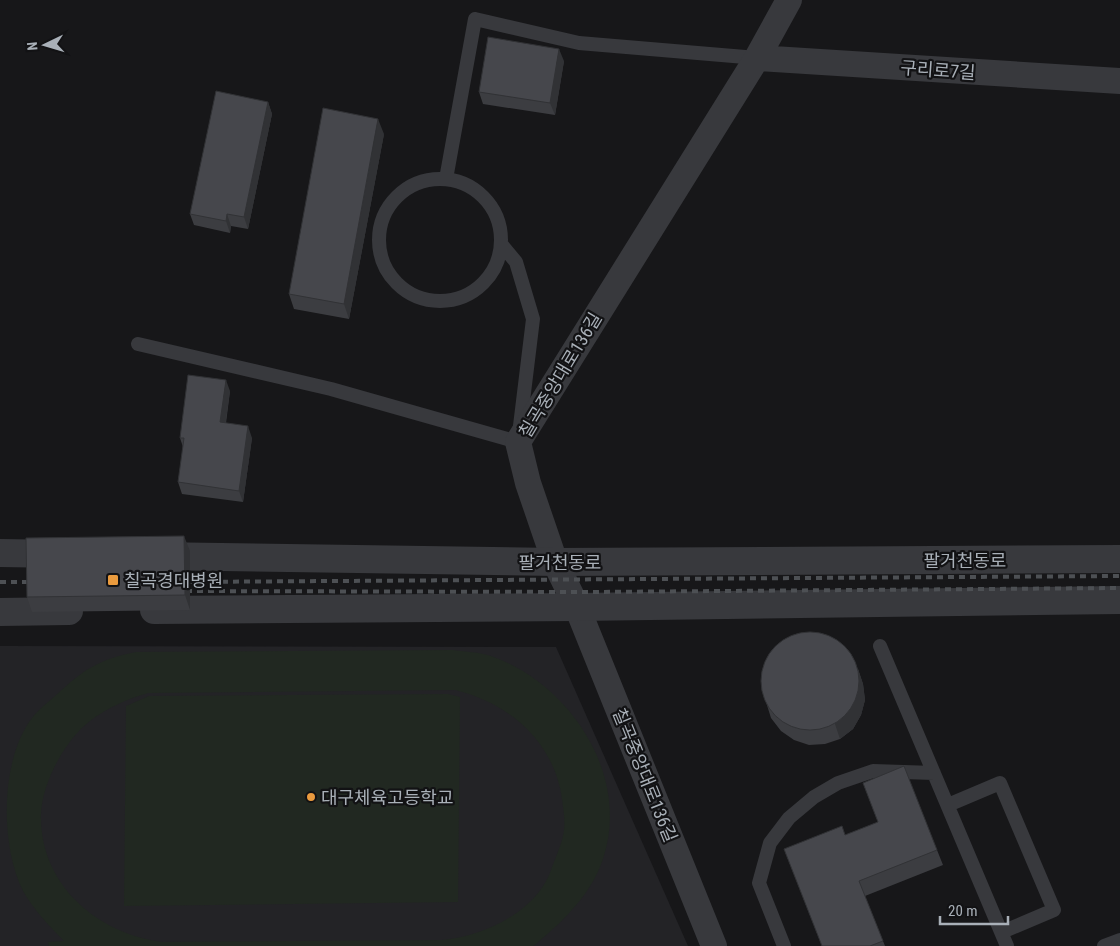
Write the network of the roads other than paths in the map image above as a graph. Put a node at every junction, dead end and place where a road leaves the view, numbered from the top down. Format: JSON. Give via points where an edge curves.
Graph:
{"nodes":[{"id":1,"x":789,"y":0,"type":"edge"},
{"id":2,"x":757,"y":58,"type":"junction"},
{"id":3,"x":1120,"y":82,"type":"edge"},
{"id":4,"x":446,"y":180,"type":"junction"},
{"id":5,"x":501,"y":244,"type":"junction"},
{"id":6,"x":138,"y":344,"type":"dead end"},
{"id":7,"x":518,"y":442,"type":"junction"},
{"id":8,"x":0,"y":553,"type":"edge"},
{"id":9,"x":84,"y":554,"type":"edge"},
{"id":10,"x":132,"y":555,"type":"edge"},
{"id":11,"x":1120,"y":559,"type":"edge"},
{"id":12,"x":555,"y":562,"type":"junction"},
{"id":13,"x":1120,"y":600,"type":"edge"},
{"id":14,"x":577,"y":607,"type":"junction"},
{"id":15,"x":97,"y":611,"type":"edge"},
{"id":16,"x":126,"y":611,"type":"edge"},
{"id":17,"x":0,"y":612,"type":"edge"},
{"id":18,"x":880,"y":646,"type":"dead end"},
{"id":19,"x":934,"y":773,"type":"junction"},
{"id":20,"x":948,"y":805,"type":"junction"},
{"id":21,"x":1002,"y":932,"type":"junction"},
{"id":22,"x":1120,"y":940,"type":"edge"},
{"id":23,"x":714,"y":946,"type":"edge"},
{"id":24,"x":784,"y":946,"type":"edge"},
{"id":25,"x":1007,"y":946,"type":"edge"},
{"id":26,"x":1104,"y":946,"type":"edge"}],
"edges":[{"from":1,"to":2,"type":"street","name":"칠곡중앙대로136길"},
{"from":2,"to":3,"type":"street","name":"구리로7길"},
{"from":2,"to":4,"type":"lane","via":[[579,43],[475,19]]},
{"from":2,"to":7,"type":"street","name":"칠곡중앙대로136길"},
{"from":4,"to":5,"type":"lane","via":[[461,182],[478,192],[491,206],[499,224]]},
{"from":4,"to":5,"type":"lane","via":[[422,181],[390,203],[381,221],[378,241],[382,262],[393,280],[409,293],[428,300],[449,301],[468,294],[485,282],[496,264]]},
{"from":5,"to":7,"type":"lane","via":[[516,262],[532,319]]},
{"from":6,"to":7,"type":"lane","via":[[331,389]]},
{"from":7,"to":12,"type":"street","name":"칠곡중앙대로136길","via":[[528,483]]},
{"from":8,"to":9,"type":"street"},
{"from":10,"to":12,"type":"street","name":"팔거천동로"},
{"from":11,"to":12,"type":"street","name":"팔거천동로"},
{"from":12,"to":14,"type":"street","name":"칠곡중앙대로136길"},
{"from":13,"to":14,"type":"street"},
{"from":14,"to":16,"type":"street"},
{"from":14,"to":23,"type":"street","name":"칠곡중앙대로136길"},
{"from":15,"to":17,"type":"street"},
{"from":18,"to":19,"type":"lane"},
{"from":19,"to":20,"type":"lane"},
{"from":19,"to":24,"type":"lane","via":[[873,771],[838,783],[814,797],[790,818],[770,844],[758,884]]},
{"from":20,"to":21,"type":"lane"},
{"from":20,"to":21,"type":"lane","via":[[1000,783],[1054,910]]},
{"from":21,"to":25,"type":"lane"},
{"from":22,"to":26,"type":"lane"}]}
